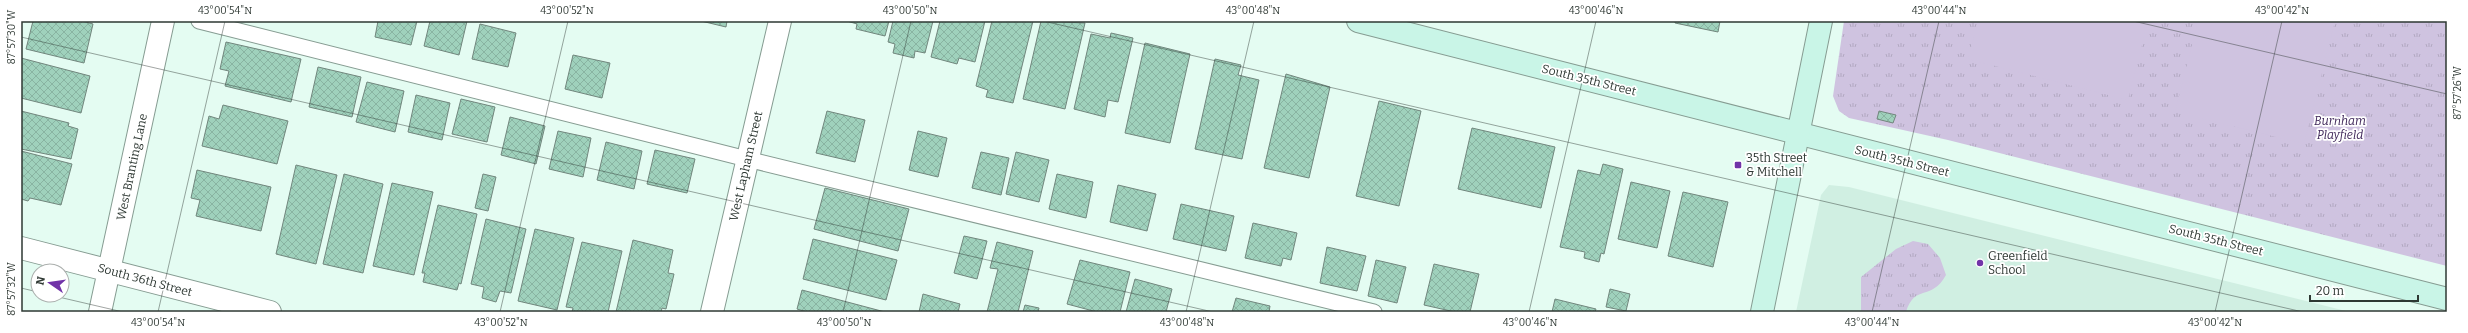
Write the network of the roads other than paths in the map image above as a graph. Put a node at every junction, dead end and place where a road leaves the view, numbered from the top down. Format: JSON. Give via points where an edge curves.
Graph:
{"nodes":[{"id":1,"x":163,"y":21,"type":"edge"},
{"id":2,"x":199,"y":21,"type":"edge"},
{"id":3,"x":780,"y":21,"type":"edge"},
{"id":4,"x":1358,"y":21,"type":"edge"},
{"id":5,"x":1821,"y":21,"type":"edge"},
{"id":6,"x":1797,"y":134,"type":"junction"},
{"id":7,"x":747,"y":159,"type":"junction"},
{"id":8,"x":21,"y":248,"type":"edge"},
{"id":9,"x":110,"y":270,"type":"junction"},
{"id":10,"x":2447,"y":299,"type":"edge"},
{"id":11,"x":100,"y":312,"type":"edge"},
{"id":12,"x":270,"y":312,"type":"edge"},
{"id":13,"x":712,"y":312,"type":"edge"},
{"id":14,"x":1374,"y":312,"type":"edge"},
{"id":15,"x":1762,"y":312,"type":"edge"}],
"edges":[{"from":1,"to":9,"type":"street","name":"West Branting Lane"},
{"from":2,"to":7,"type":"lane"},
{"from":3,"to":7,"type":"street","name":"West Lapham Street"},
{"from":4,"to":6,"type":"main road","name":"South 35th Street"},
{"from":5,"to":6,"type":"main road"},
{"from":6,"to":10,"type":"main road","name":"South 35th Street"},
{"from":6,"to":15,"type":"main road"},
{"from":7,"to":13,"type":"street","name":"West Lapham Street"},
{"from":7,"to":14,"type":"lane"},
{"from":8,"to":9,"type":"street","name":"South 36th Street"},
{"from":9,"to":11,"type":"street","name":"West Branting Lane"},
{"from":9,"to":12,"type":"street","name":"South 36th Street"}]}
